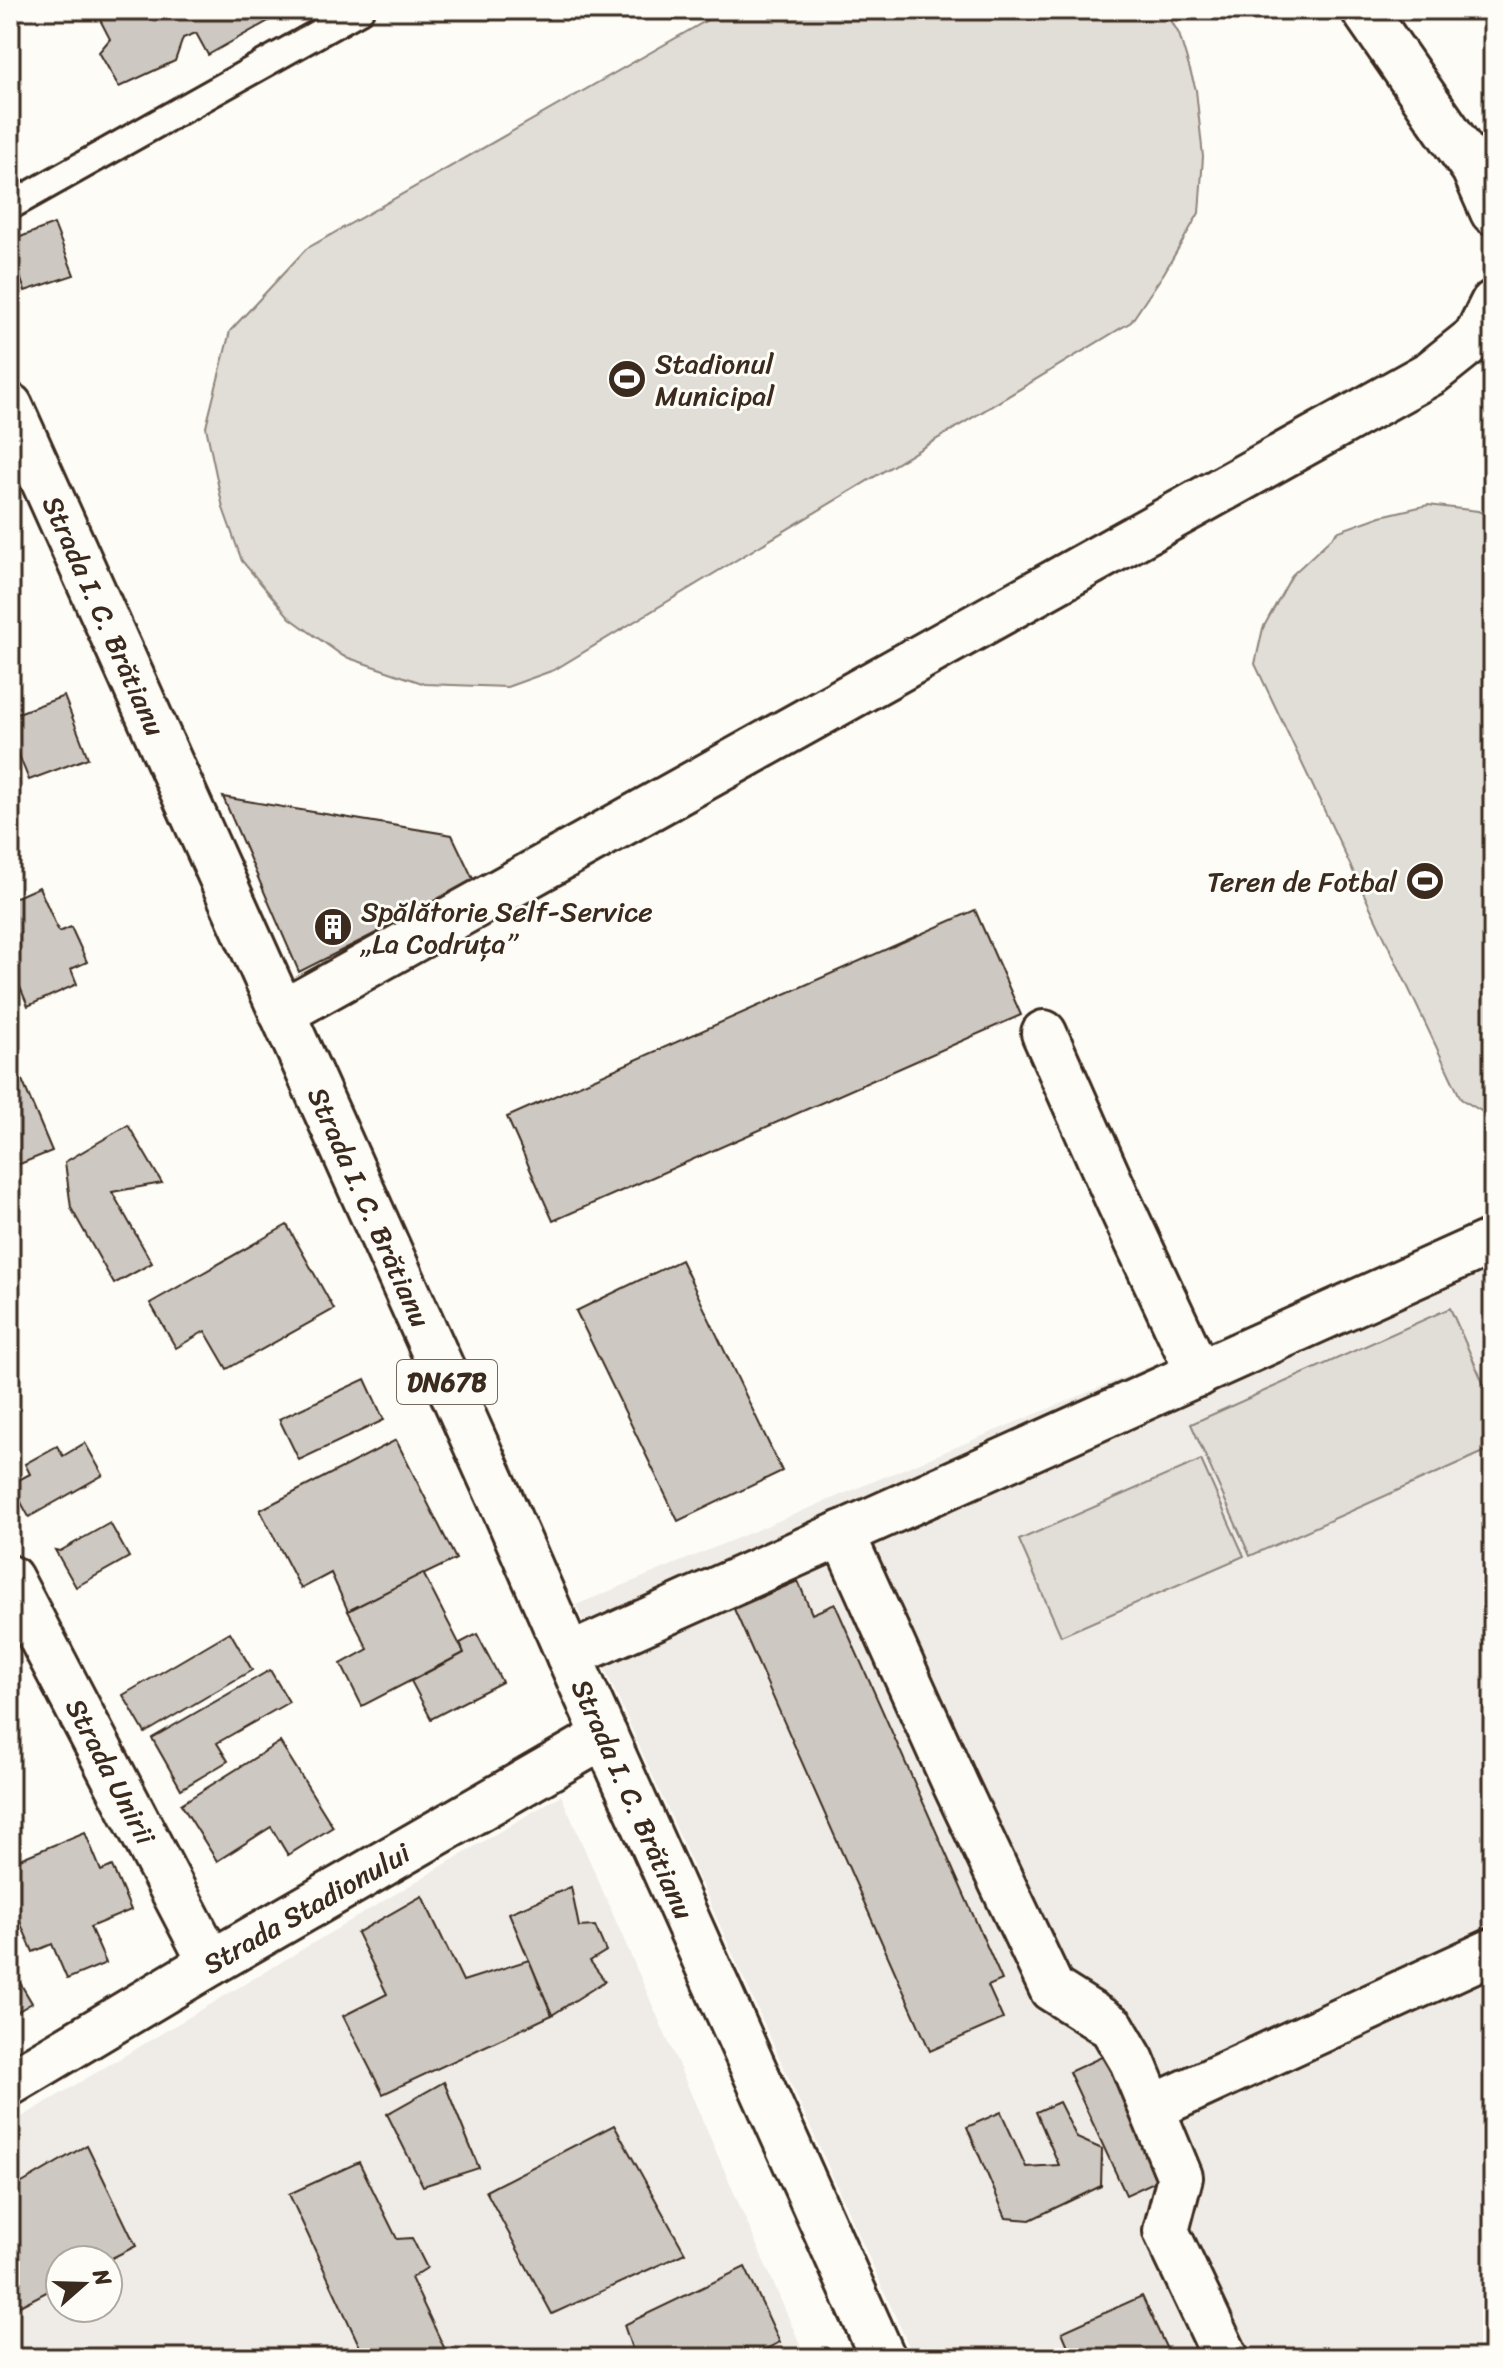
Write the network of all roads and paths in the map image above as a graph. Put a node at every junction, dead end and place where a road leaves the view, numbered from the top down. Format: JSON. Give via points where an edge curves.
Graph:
{"nodes":[{"id":1,"x":360,"y":10,"type":"edge"},
{"id":2,"x":1364,"y":10,"type":"edge"},
{"id":3,"x":10,"y":206,"type":"edge"},
{"id":4,"x":1493,"y":212,"type":"edge"},
{"id":5,"x":1493,"y":303,"type":"edge"},
{"id":6,"x":10,"y":406,"type":"edge"},
{"id":7,"x":282,"y":1013,"type":"junction"},
{"id":8,"x":1044,"y":1033,"type":"dead end"},
{"id":9,"x":1493,"y":1241,"type":"edge"},
{"id":10,"x":1199,"y":1374,"type":"junction"},
{"id":11,"x":842,"y":1533,"type":"junction"},
{"id":12,"x":10,"y":1578,"type":"edge"},
{"id":13,"x":569,"y":1656,"type":"junction"},
{"id":14,"x":605,"y":1736,"type":"junction"},
{"id":15,"x":1491,"y":1957,"type":"edge"},
{"id":16,"x":211,"y":1963,"type":"junction"},
{"id":17,"x":10,"y":2083,"type":"edge"},
{"id":18,"x":1152,"y":2108,"type":"junction"},
{"id":19,"x":883,"y":2358,"type":"edge"},
{"id":20,"x":1226,"y":2358,"type":"edge"}],
"edges":[{"from":1,"to":3,"type":"lane"},
{"from":2,"to":4,"type":"street","via":[[1474,169]]},
{"from":5,"to":7,"type":"street","via":[[1476,337],[1431,373]]},
{"from":6,"to":7,"type":"street","name":"Strada I. C. Brătianu","number":"DN67B"},
{"from":7,"to":13,"type":"street","name":"Strada I. C. Brătianu","number":"DN67B"},
{"from":8,"to":10,"type":"street"},
{"from":9,"to":10,"type":"street"},
{"from":10,"to":11,"type":"street"},
{"from":11,"to":13,"type":"street"},
{"from":11,"to":18,"type":"street","via":[[1052,1989],[1112,2027]]},
{"from":12,"to":16,"type":"street","name":"Strada Unirii"},
{"from":13,"to":14,"type":"street","name":"Strada I. C. Brătianu","number":"DN67B"},
{"from":14,"to":16,"type":"street","name":"Strada Stadionului"},
{"from":14,"to":19,"type":"street","name":"Strada I. C. Brătianu","number":"DN67B"},
{"from":15,"to":18,"type":"street"},
{"from":16,"to":17,"type":"street","name":"Strada Stadionului"},
{"from":18,"to":20,"type":"street","via":[[1180,2177],[1166,2231]]}]}
